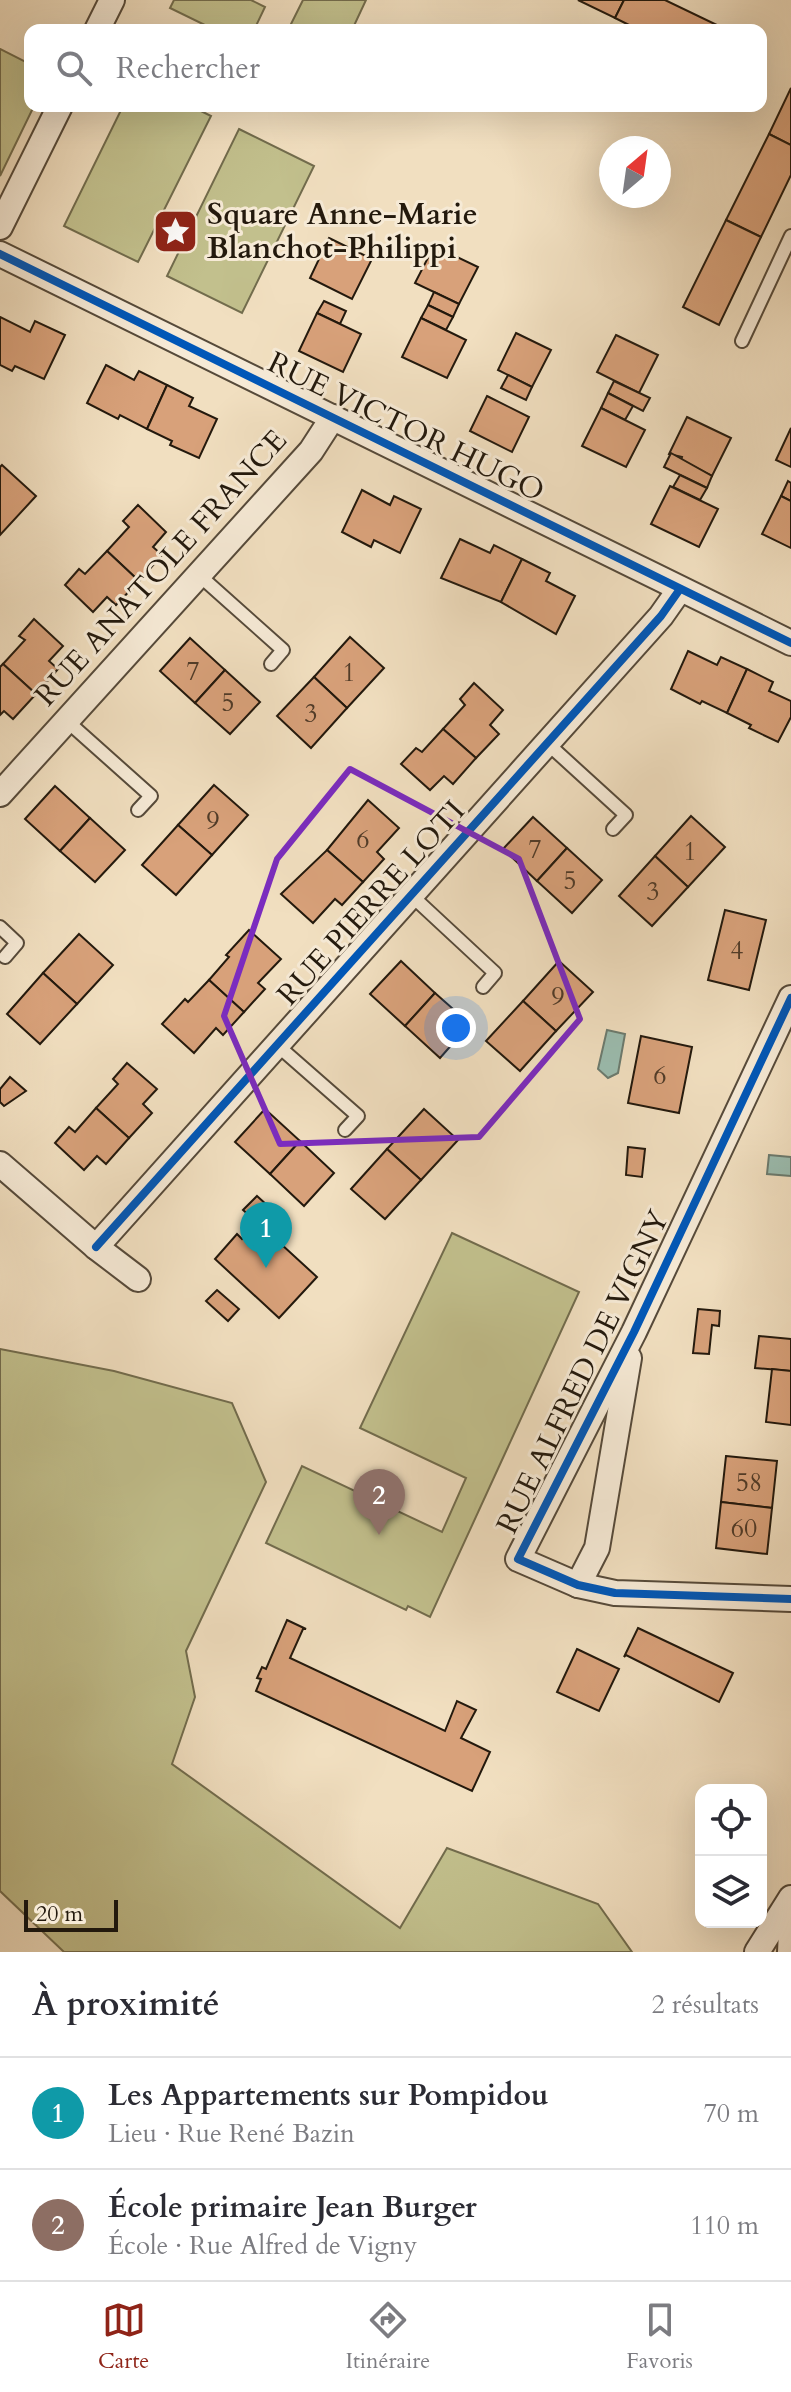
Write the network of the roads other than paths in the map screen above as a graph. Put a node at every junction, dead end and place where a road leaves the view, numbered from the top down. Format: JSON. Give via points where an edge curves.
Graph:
{"nodes":[{"id":1,"x":112,"y":0,"type":"edge"},
{"id":2,"x":100,"y":24,"type":"edge"},
{"id":3,"x":57,"y":112,"type":"edge"},
{"id":4,"x":0,"y":227,"type":"edge"},
{"id":5,"x":791,"y":236,"type":"edge"},
{"id":6,"x":0,"y":254,"type":"edge"},
{"id":7,"x":742,"y":341,"type":"dead end"},
{"id":8,"x":333,"y":417,"type":"junction"},
{"id":9,"x":199,"y":575,"type":"junction"},
{"id":10,"x":680,"y":589,"type":"junction"},
{"id":11,"x":791,"y":643,"type":"edge"},
{"id":12,"x":271,"y":664,"type":"dead end"},
{"id":13,"x":67,"y":721,"type":"junction"},
{"id":14,"x":547,"y":743,"type":"junction"},
{"id":15,"x":0,"y":794,"type":"edge"},
{"id":16,"x":138,"y":810,"type":"dead end"},
{"id":17,"x":613,"y":829,"type":"dead end"},
{"id":18,"x":411,"y":895,"type":"junction"},
{"id":19,"x":0,"y":927,"type":"edge"},
{"id":20,"x":5,"y":957,"type":"dead end"},
{"id":21,"x":483,"y":987,"type":"dead end"},
{"id":22,"x":791,"y":998,"type":"edge"},
{"id":23,"x":277,"y":1045,"type":"junction"},
{"id":24,"x":345,"y":1130,"type":"dead end"},
{"id":25,"x":0,"y":1164,"type":"edge"},
{"id":26,"x":96,"y":1247,"type":"junction"},
{"id":27,"x":138,"y":1279,"type":"dead end"},
{"id":28,"x":634,"y":1332,"type":"junction"},
{"id":29,"x":578,"y":1585,"type":"junction"},
{"id":30,"x":791,"y":1599,"type":"edge"},
{"id":31,"x":791,"y":1898,"type":"edge"},
{"id":32,"x":791,"y":1931,"type":"edge"},
{"id":33,"x":757,"y":1952,"type":"edge"},
{"id":34,"x":790,"y":1952,"type":"edge"}],
"edges":[{"from":1,"to":2,"type":"street"},
{"from":3,"to":4,"type":"street"},
{"from":5,"to":7,"type":"lane"},
{"from":6,"to":8,"type":"street","name":"RUE VICTOR HUGO"},
{"from":8,"to":9,"type":"street","name":"RUE ANATOLE FRANCE","via":[[311,451]]},
{"from":8,"to":10,"type":"street","name":"RUE VICTOR HUGO"},
{"from":9,"to":12,"type":"lane","via":[[283,650]]},
{"from":9,"to":13,"type":"street","name":"RUE ANATOLE FRANCE"},
{"from":10,"to":11,"type":"street","name":"RUE VICTOR HUGO"},
{"from":10,"to":14,"type":"street","name":"RUE PIERRE LOTI"},
{"from":13,"to":15,"type":"street","name":"RUE ANATOLE FRANCE"},
{"from":13,"to":16,"type":"lane","via":[[151,796]]},
{"from":14,"to":17,"type":"lane","via":[[626,815]]},
{"from":14,"to":18,"type":"street","name":"RUE PIERRE LOTI"},
{"from":18,"to":21,"type":"lane","via":[[495,973]]},
{"from":18,"to":23,"type":"street","name":"RUE PIERRE LOTI"},
{"from":19,"to":20,"type":"lane","via":[[17,943]]},
{"from":22,"to":28,"type":"street","name":"RUE ALFRED DE VIGNY"},
{"from":23,"to":24,"type":"lane","via":[[358,1116]]},
{"from":23,"to":26,"type":"street","name":"RUE PIERRE LOTI"},
{"from":25,"to":26,"type":"street"},
{"from":26,"to":27,"type":"street"},
{"from":28,"to":29,"type":"street","name":"RUE ALFRED DE VIGNY","via":[[597,1548]]},
{"from":28,"to":29,"type":"street","name":"RUE ALFRED DE VIGNY","via":[[518,1559]]},
{"from":29,"to":30,"type":"street","name":"RUE ALFRED DE VIGNY","via":[[615,1593]]},
{"from":31,"to":33,"type":"street"},
{"from":32,"to":34,"type":"street"}]}
